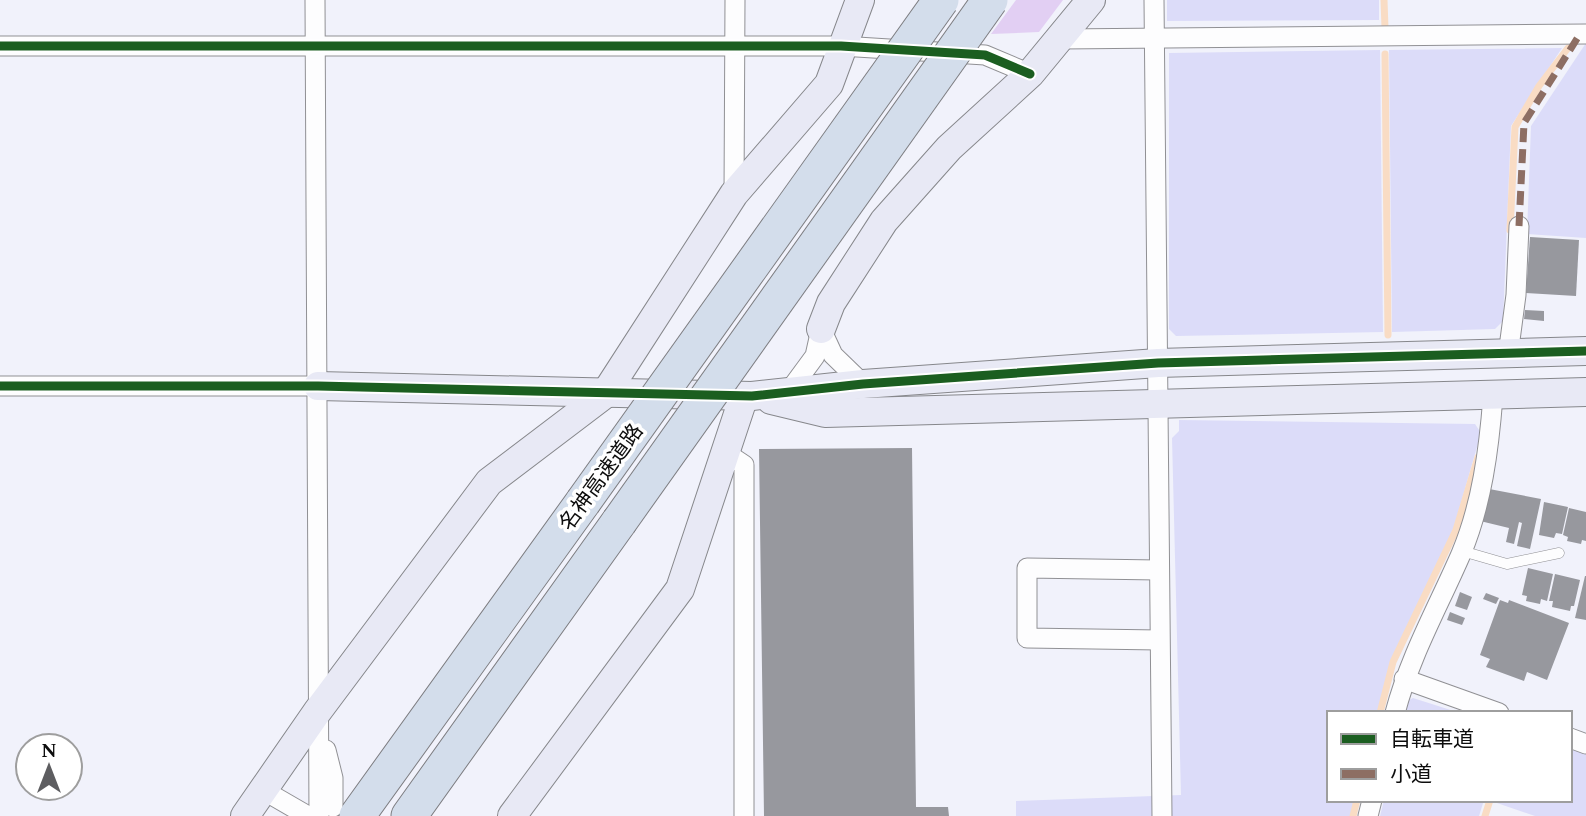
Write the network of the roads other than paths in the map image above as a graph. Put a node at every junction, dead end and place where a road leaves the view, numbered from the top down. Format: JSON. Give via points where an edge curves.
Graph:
{"nodes":[{"id":1,"x":315,"y":0,"type":"edge"},
{"id":2,"x":735,"y":0,"type":"edge"},
{"id":3,"x":860,"y":0,"type":"edge"},
{"id":4,"x":941,"y":0,"type":"edge"},
{"id":5,"x":990,"y":0,"type":"edge"},
{"id":6,"x":1091,"y":0,"type":"edge"},
{"id":7,"x":1154,"y":0,"type":"edge"},
{"id":8,"x":1586,"y":34,"type":"edge"},
{"id":9,"x":1155,"y":38,"type":"junction"},
{"id":10,"x":1062,"y":39,"type":"junction"},
{"id":11,"x":314,"y":45,"type":"junction"},
{"id":12,"x":735,"y":45,"type":"junction"},
{"id":13,"x":0,"y":46,"type":"edge"},
{"id":14,"x":841,"y":46,"type":"junction"},
{"id":15,"x":1030,"y":74,"type":"junction"},
{"id":16,"x":734,"y":194,"type":"junction"},
{"id":17,"x":1519,"y":226,"type":"dead end"},
{"id":18,"x":821,"y":329,"type":"junction"},
{"id":19,"x":1586,"y":351,"type":"edge"},
{"id":20,"x":1508,"y":355,"type":"junction"},
{"id":21,"x":1158,"y":363,"type":"junction"},
{"id":22,"x":863,"y":384,"type":"junction"},
{"id":23,"x":0,"y":386,"type":"edge"},
{"id":24,"x":318,"y":386,"type":"junction"},
{"id":25,"x":789,"y":390,"type":"junction"},
{"id":26,"x":1586,"y":392,"type":"edge"},
{"id":27,"x":605,"y":394,"type":"junction"},
{"id":28,"x":748,"y":396,"type":"junction"},
{"id":29,"x":1493,"y":396,"type":"junction"},
{"id":30,"x":1158,"y":402,"type":"junction"},
{"id":31,"x":726,"y":453,"type":"junction"},
{"id":32,"x":1462,"y":551,"type":"junction"},
{"id":33,"x":1559,"y":553,"type":"dead end"},
{"id":34,"x":1158,"y":570,"type":"junction"},
{"id":35,"x":1159,"y":639,"type":"junction"},
{"id":36,"x":1404,"y":679,"type":"junction"},
{"id":37,"x":1396,"y":711,"type":"edge"},
{"id":38,"x":1493,"y":711,"type":"edge"},
{"id":39,"x":317,"y":712,"type":"junction"},
{"id":40,"x":263,"y":790,"type":"junction"},
{"id":41,"x":336,"y":813,"type":"edge"},
{"id":42,"x":245,"y":816,"type":"edge"},
{"id":43,"x":308,"y":816,"type":"edge"},
{"id":44,"x":409,"y":816,"type":"edge"},
{"id":45,"x":512,"y":816,"type":"edge"},
{"id":46,"x":744,"y":816,"type":"edge"},
{"id":47,"x":1162,"y":816,"type":"edge"}],
"edges":[{"from":1,"to":11,"type":"street"},
{"from":2,"to":12,"type":"street"},
{"from":3,"to":14,"type":"street"},
{"from":4,"to":41,"type":"highway","name":"名神高速道路","bridge":true,"via":[[583,502]]},
{"from":5,"to":44,"type":"highway","name":"名神高速道路","bridge":true},
{"from":6,"to":10,"type":"street"},
{"from":7,"to":9,"type":"street"},
{"from":8,"to":9,"type":"street"},
{"from":9,"to":10,"type":"street"},
{"from":9,"to":21,"type":"street"},
{"from":10,"to":15,"type":"street"},
{"from":11,"to":12,"type":"street"},
{"from":11,"to":13,"type":"street"},
{"from":11,"to":24,"type":"street"},
{"from":12,"to":14,"type":"street"},
{"from":12,"to":16,"type":"street"},
{"from":14,"to":15,"type":"street","via":[[985,55]]},
{"from":14,"to":16,"type":"street","via":[[829,84]]},
{"from":15,"to":18,"type":"street","via":[[949,148],[884,221],[831,303]]},
{"from":16,"to":27,"type":"street"},
{"from":17,"to":20,"type":"street"},
{"from":18,"to":22,"type":"street","via":[[833,355]]},
{"from":18,"to":25,"type":"street","via":[[815,356]]},
{"from":19,"to":20,"type":"street"},
{"from":20,"to":21,"type":"street"},
{"from":21,"to":22,"type":"street"},
{"from":21,"to":30,"type":"street"},
{"from":22,"to":25,"type":"street"},
{"from":23,"to":24,"type":"street"},
{"from":24,"to":27,"type":"street"},
{"from":24,"to":39,"type":"street"},
{"from":25,"to":28,"type":"street"},
{"from":26,"to":29,"type":"street"},
{"from":27,"to":28,"type":"street"},
{"from":27,"to":39,"type":"street","via":[[489,482]]},
{"from":28,"to":30,"type":"street","via":[[825,413]]},
{"from":28,"to":31,"type":"street"},
{"from":29,"to":30,"type":"street"},
{"from":29,"to":32,"type":"street","via":[[1488,456]]},
{"from":30,"to":34,"type":"street"},
{"from":31,"to":45,"type":"street","via":[[680,589]]},
{"from":31,"to":46,"type":"street","via":[[744,465]]},
{"from":32,"to":33,"type":"lane","via":[[1507,564]]},
{"from":32,"to":36,"type":"street"},
{"from":34,"to":35,"type":"street"},
{"from":34,"to":35,"type":"street","via":[[1027,568],[1027,638]]},
{"from":35,"to":47,"type":"street"},
{"from":36,"to":37,"type":"street"},
{"from":36,"to":38,"type":"street"},
{"from":39,"to":40,"type":"street"},
{"from":39,"to":41,"type":"street"},
{"from":40,"to":42,"type":"street"},
{"from":40,"to":43,"type":"street"}]}
